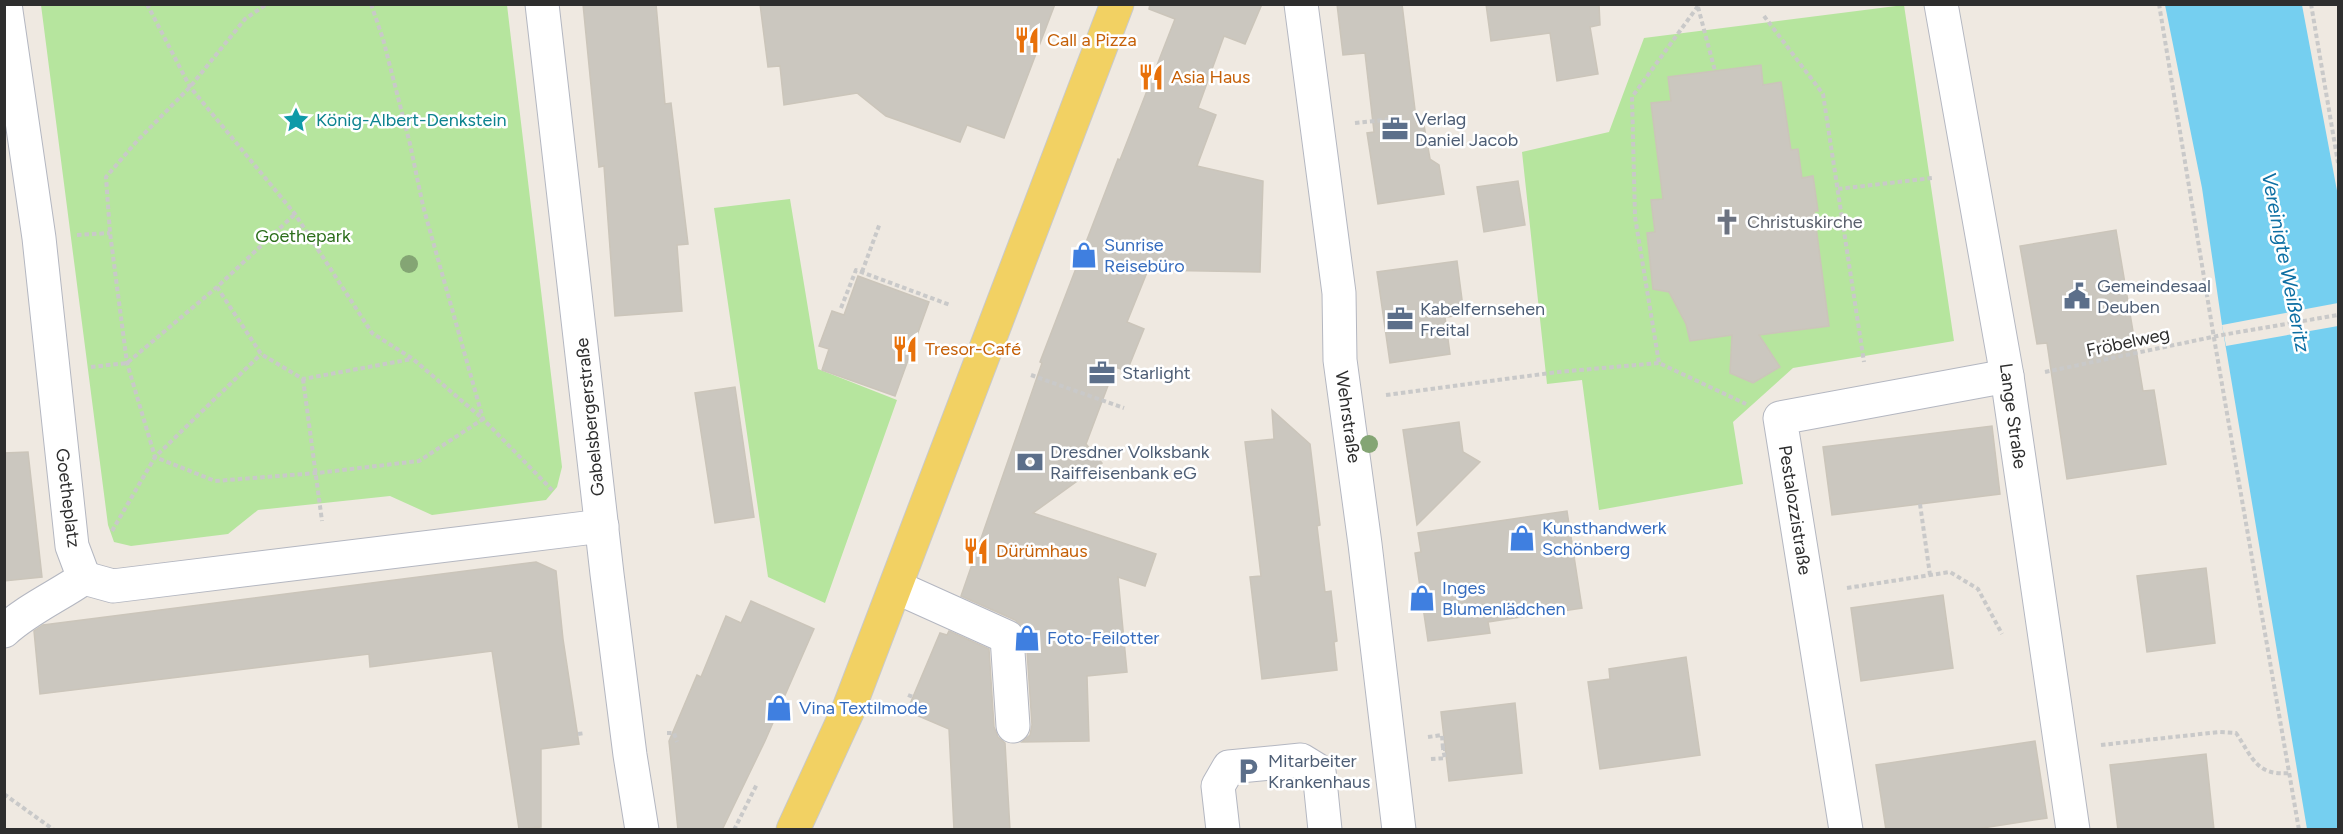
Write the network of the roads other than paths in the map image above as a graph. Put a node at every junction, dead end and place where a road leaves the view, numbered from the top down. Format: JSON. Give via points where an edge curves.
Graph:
{"nodes":[{"id":1,"x":5,"y":4,"type":"edge"},
{"id":2,"x":542,"y":4,"type":"edge"},
{"id":3,"x":1301,"y":4,"type":"edge"},
{"id":4,"x":1941,"y":4,"type":"edge"},
{"id":5,"x":1116,"y":5,"type":"edge"},
{"id":6,"x":2007,"y":376,"type":"junction"},
{"id":7,"x":602,"y":526,"type":"junction"},
{"id":8,"x":84,"y":578,"type":"junction"},
{"id":9,"x":896,"y":586,"type":"junction"},
{"id":10,"x":4,"y":630,"type":"edge"},
{"id":11,"x":1013,"y":726,"type":"dead end"},
{"id":12,"x":642,"y":830,"type":"edge"},
{"id":13,"x":793,"y":830,"type":"edge"},
{"id":14,"x":1223,"y":830,"type":"edge"},
{"id":15,"x":1325,"y":830,"type":"edge"},
{"id":16,"x":1399,"y":830,"type":"edge"},
{"id":17,"x":1846,"y":830,"type":"edge"},
{"id":18,"x":2073,"y":830,"type":"edge"}],
"edges":[{"from":1,"to":8,"type":"street","name":"Goetheplatz","via":[[39,238],[72,546]]},
{"from":2,"to":7,"type":"street","name":"Gabelsbergerstraße"},
{"from":3,"to":16,"type":"street","name":"Wehrstraße","via":[[1339,293],[1340,360]]},
{"from":4,"to":6,"type":"street","name":"Lange Straße"},
{"from":5,"to":9,"type":"main road"},
{"from":6,"to":17,"type":"street","name":"Pestalozzistraße","via":[[1780,418]]},
{"from":6,"to":18,"type":"street","name":"Lange Straße"},
{"from":7,"to":8,"type":"street","via":[[113,586]]},
{"from":7,"to":12,"type":"street","name":"Gabelsbergerstraße"},
{"from":8,"to":10,"type":"street"},
{"from":9,"to":11,"type":"street","via":[[1007,637]]},
{"from":9,"to":13,"type":"main road","via":[[849,708]]},
{"from":14,"to":15,"type":"street","via":[[1218,786],[1229,767],[1301,760],[1319,771]]}]}
